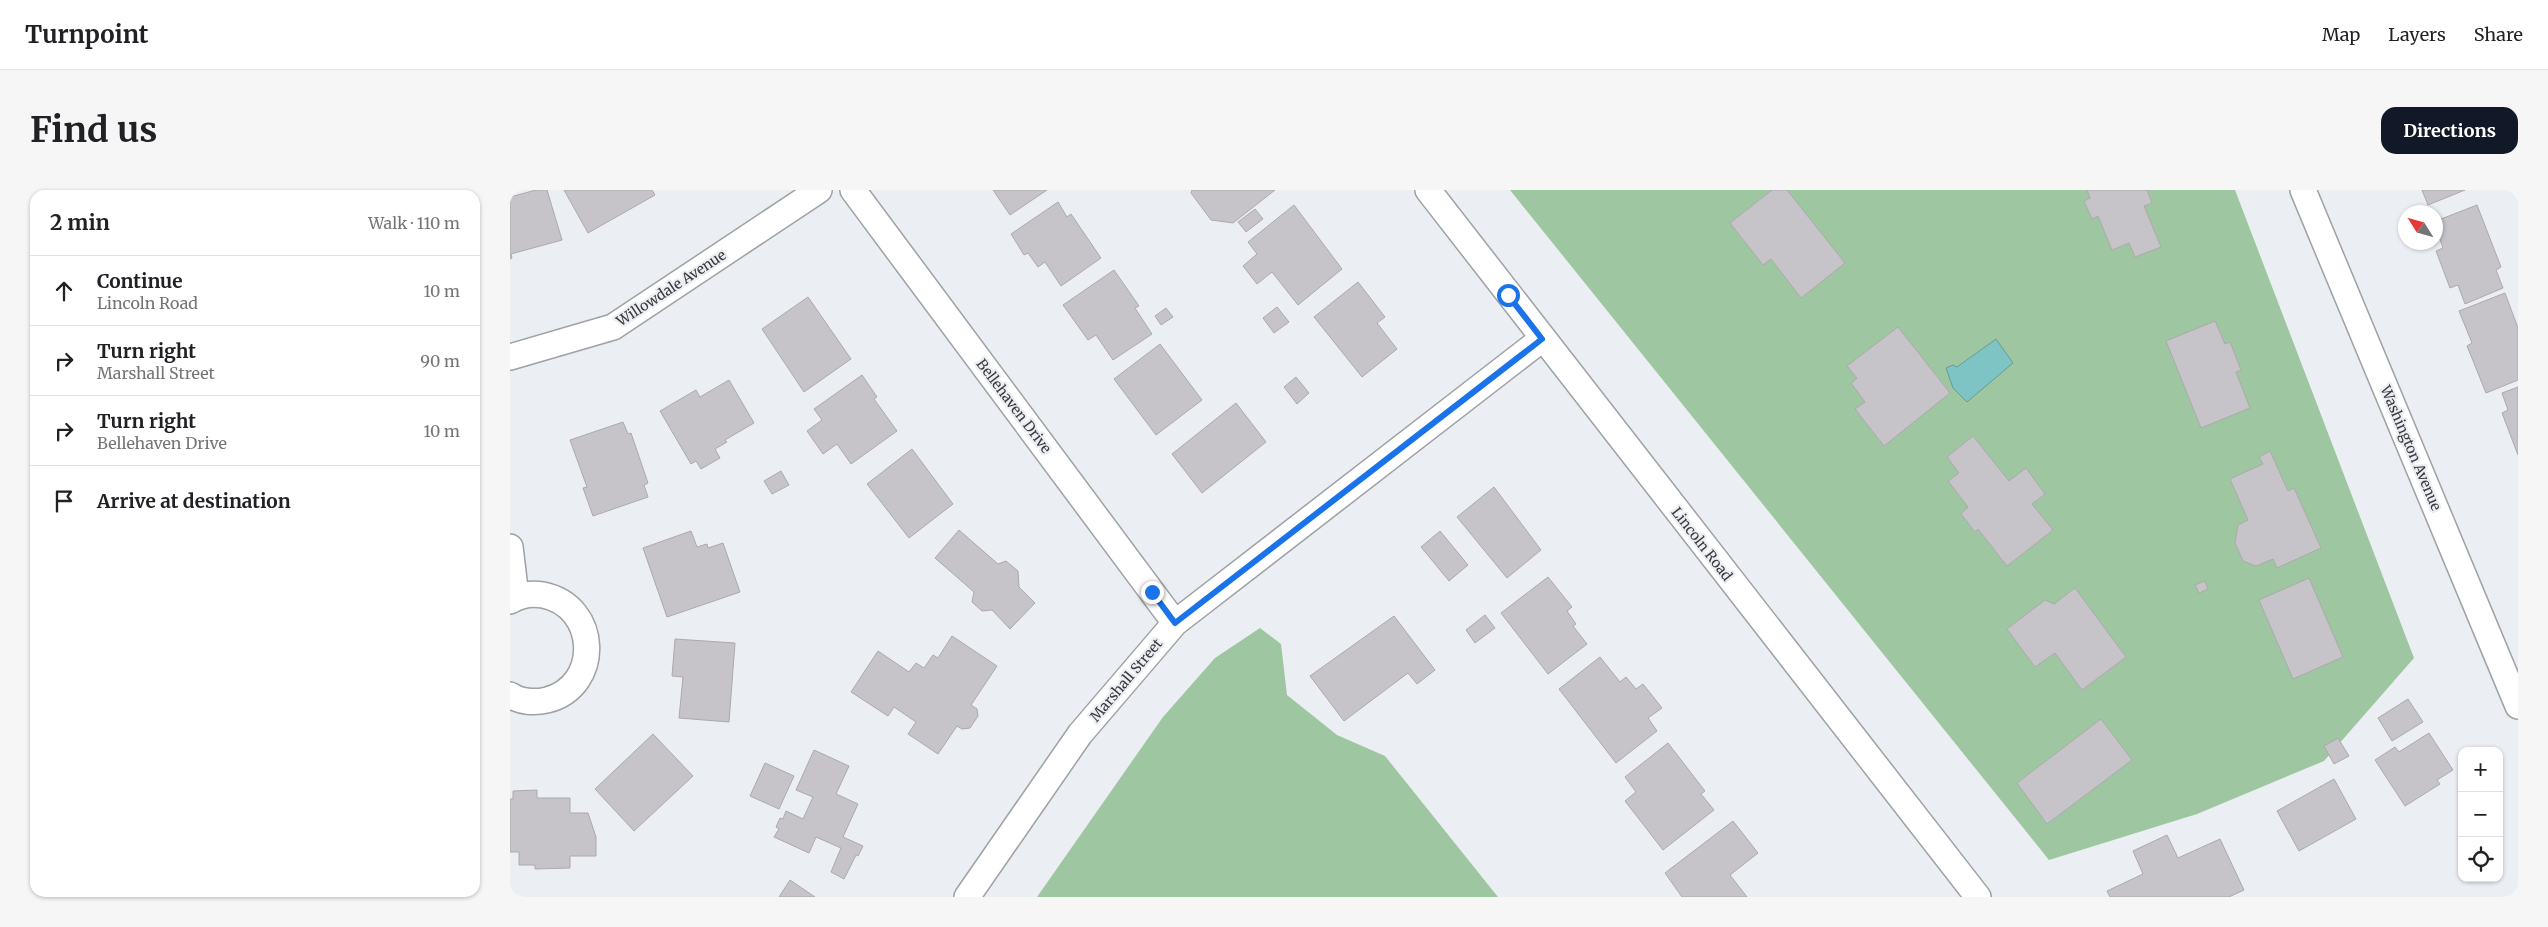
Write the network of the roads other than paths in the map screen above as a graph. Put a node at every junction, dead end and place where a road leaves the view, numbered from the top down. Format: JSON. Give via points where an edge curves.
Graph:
{"nodes":[{"id":1,"x":819,"y":190,"type":"edge"},
{"id":2,"x":853,"y":190,"type":"edge"},
{"id":3,"x":1428,"y":190,"type":"edge"},
{"id":4,"x":2303,"y":190,"type":"edge"},
{"id":5,"x":1542,"y":339,"type":"junction"},
{"id":6,"x":510,"y":357,"type":"edge"},
{"id":7,"x":510,"y":547,"type":"edge"},
{"id":8,"x":513,"y":599,"type":"edge"},
{"id":9,"x":1175,"y":623,"type":"junction"},
{"id":10,"x":510,"y":695,"type":"edge"},
{"id":11,"x":2518,"y":706,"type":"edge"},
{"id":12,"x":967,"y":897,"type":"edge"},
{"id":13,"x":1978,"y":897,"type":"edge"}],
"edges":[{"from":1,"to":6,"type":"street","name":"Willowdale Avenue","via":[[613,327]]},
{"from":2,"to":9,"type":"street","name":"Bellehaven Drive"},
{"from":3,"to":5,"type":"street","name":"Lincoln Road"},
{"from":4,"to":11,"type":"street","name":"Washington Avenue"},
{"from":5,"to":9,"type":"street","name":"Marshall Street"},
{"from":5,"to":13,"type":"street","name":"Lincoln Road"},
{"from":7,"to":8,"type":"street"},
{"from":8,"to":10,"type":"street","via":[[534,594],[552,597],[567,605],[584,631],[587,657],[580,675],[568,690],[556,697],[538,702]]},
{"from":9,"to":12,"type":"street","name":"Marshall Street","via":[[1080,734]]}]}
